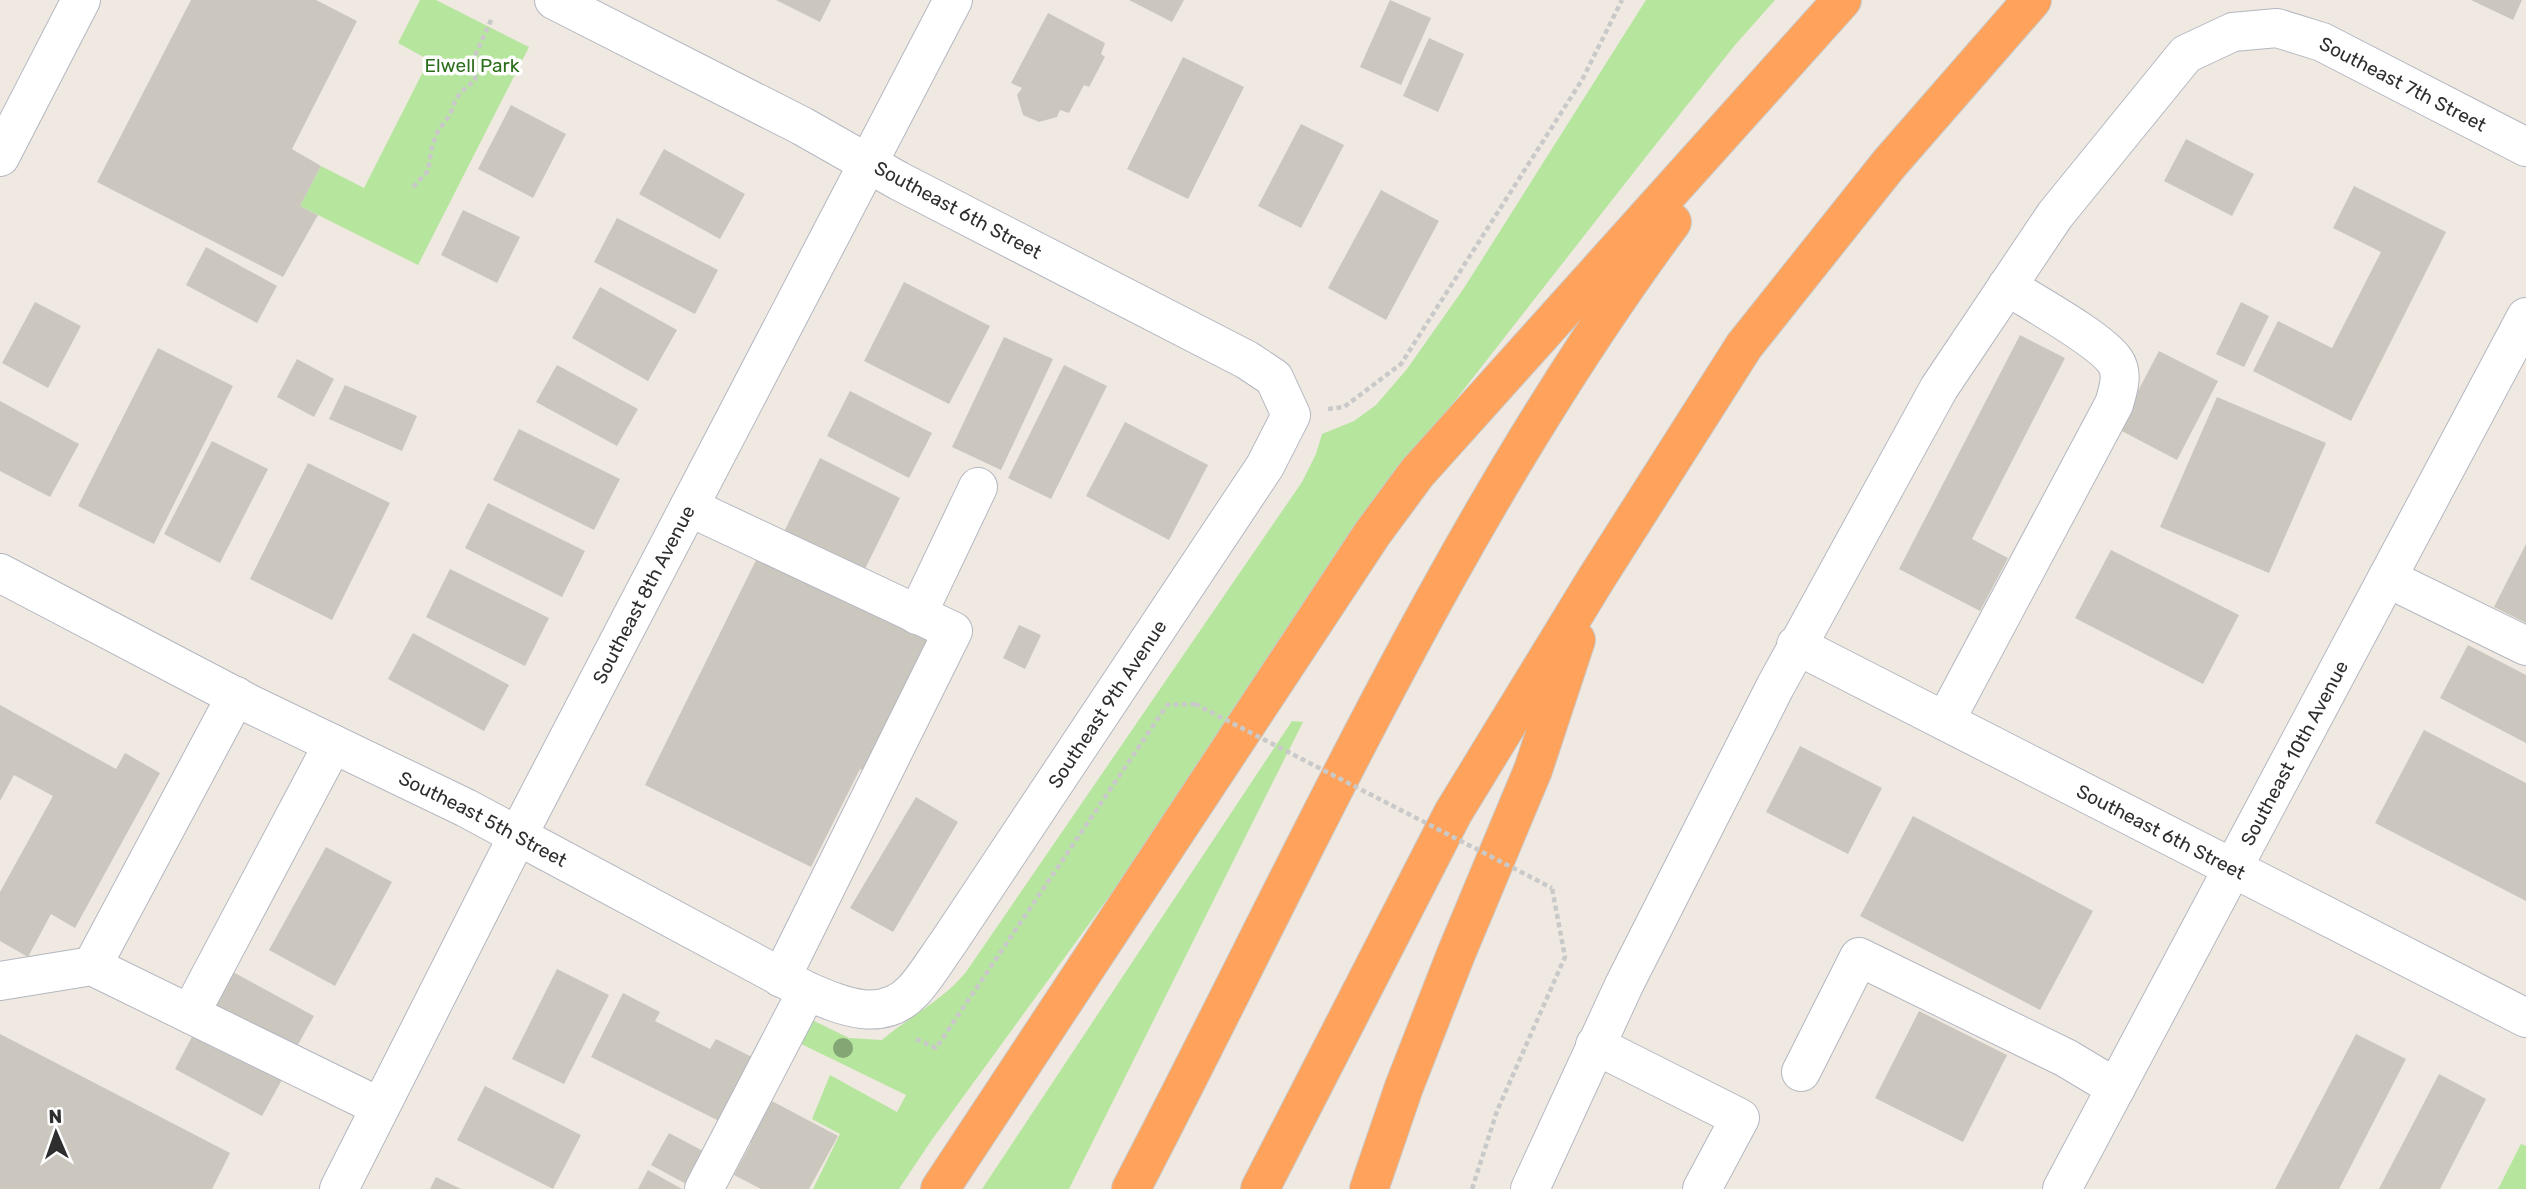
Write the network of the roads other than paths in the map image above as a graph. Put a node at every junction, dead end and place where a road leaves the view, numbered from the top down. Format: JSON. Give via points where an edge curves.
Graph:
{"nodes":[{"id":1,"x":81,"y":0,"type":"edge"},
{"id":2,"x":554,"y":0,"type":"edge"},
{"id":3,"x":953,"y":0,"type":"edge"},
{"id":4,"x":1842,"y":0,"type":"edge"},
{"id":5,"x":2032,"y":0,"type":"edge"},
{"id":6,"x":1800,"y":48,"type":"junction"},
{"id":7,"x":2526,"y":147,"type":"edge"},
{"id":8,"x":0,"y":157,"type":"edge"},
{"id":9,"x":869,"y":164,"type":"junction"},
{"id":10,"x":2007,"y":286,"type":"junction"},
{"id":11,"x":2526,"y":317,"type":"edge"},
{"id":12,"x":1265,"y":466,"type":"joint"},
{"id":13,"x":978,"y":487,"type":"dead end"},
{"id":14,"x":689,"y":506,"type":"junction"},
{"id":15,"x":0,"y":573,"type":"edge"},
{"id":16,"x":2387,"y":578,"type":"junction"},
{"id":17,"x":1596,"y":579,"type":"junction"},
{"id":18,"x":917,"y":614,"type":"junction"},
{"id":19,"x":1796,"y":645,"type":"junction"},
{"id":20,"x":2526,"y":646,"type":"edge"},
{"id":21,"x":236,"y":696,"type":"junction"},
{"id":22,"x":1945,"y":721,"type":"junction"},
{"id":23,"x":333,"y":744,"type":"junction"},
{"id":24,"x":517,"y":837,"type":"junction"},
{"id":25,"x":2232,"y":869,"type":"junction"},
{"id":26,"x":948,"y":943,"type":"joint"},
{"id":27,"x":92,"y":966,"type":"junction"},
{"id":28,"x":0,"y":981,"type":"edge"},
{"id":29,"x":794,"y":985,"type":"junction"},
{"id":30,"x":190,"y":1014,"type":"junction"},
{"id":31,"x":2526,"y":1018,"type":"edge"},
{"id":32,"x":1595,"y":1045,"type":"junction"},
{"id":33,"x":1801,"y":1072,"type":"dead end"},
{"id":34,"x":2116,"y":1088,"type":"junction"},
{"id":35,"x":380,"y":1107,"type":"junction"},
{"id":36,"x":338,"y":1189,"type":"edge"},
{"id":37,"x":704,"y":1189,"type":"edge"},
{"id":38,"x":940,"y":1189,"type":"edge"},
{"id":39,"x":1131,"y":1189,"type":"edge"},
{"id":40,"x":1260,"y":1189,"type":"edge"},
{"id":41,"x":1369,"y":1189,"type":"edge"},
{"id":42,"x":1530,"y":1189,"type":"edge"},
{"id":43,"x":1702,"y":1189,"type":"edge"},
{"id":44,"x":2062,"y":1189,"type":"edge"}],
"edges":[{"from":1,"to":8,"type":"street"},
{"from":2,"to":9,"type":"street","name":"Southeast 6th Street"},
{"from":3,"to":9,"type":"street","name":"Southeast 8th Avenue"},
{"from":4,"to":6,"type":"highway"},
{"from":5,"to":17,"type":"highway","via":[[1889,164],[1744,346]]},
{"from":6,"to":38,"type":"highway","via":[[1417,473],[1372,534]]},
{"from":6,"to":39,"type":"highway","via":[[1614,300],[1507,470],[1366,728]]},
{"from":7,"to":10,"type":"street","name":"Southeast 7th Street","via":[[2322,42],[2277,27],[2233,32],[2186,54],[2055,215]]},
{"from":9,"to":12,"type":"street","name":"Southeast 6th Street","via":[[1274,378],[1291,415]]},
{"from":9,"to":14,"type":"street","name":"Southeast 8th Avenue"},
{"from":10,"to":19,"type":"street","via":[[1939,388]]},
{"from":10,"to":22,"type":"street","via":[[2106,352],[2116,363],[2120,378],[2113,404]]},
{"from":11,"to":16,"type":"street","name":"Southeast 10th Avenue"},
{"from":12,"to":26,"type":"street","name":"Southeast 9th Avenue"},
{"from":13,"to":18,"type":"street"},
{"from":14,"to":18,"type":"street"},
{"from":14,"to":24,"type":"street","name":"Southeast 8th Avenue"},
{"from":15,"to":21,"type":"street","name":"Southeast 5th Street"},
{"from":16,"to":20,"type":"street"},
{"from":16,"to":25,"type":"street","name":"Southeast 10th Avenue"},
{"from":17,"to":40,"type":"highway","via":[[1453,813]]},
{"from":17,"to":41,"type":"highway","via":[[1533,770],[1456,954]]},
{"from":18,"to":29,"type":"street","via":[[953,631]]},
{"from":19,"to":22,"type":"street","name":"Southeast 6th Street"},
{"from":19,"to":32,"type":"street"},
{"from":21,"to":23,"type":"street","name":"Southeast 5th Street"},
{"from":21,"to":27,"type":"street"},
{"from":22,"to":25,"type":"street","name":"Southeast 6th Street"},
{"from":23,"to":24,"type":"street","name":"Southeast 5th Street"},
{"from":23,"to":30,"type":"street"},
{"from":24,"to":29,"type":"street","name":"Southeast 5th Street"},
{"from":24,"to":35,"type":"street","name":"Southeast 8th Avenue"},
{"from":25,"to":31,"type":"street","name":"Southeast 6th Street"},
{"from":25,"to":34,"type":"street","name":"Southeast 10th Avenue"},
{"from":26,"to":29,"type":"street","name":"Southeast 5th Street","via":[[912,993],[886,1009],[856,1010]]},
{"from":27,"to":28,"type":"street"},
{"from":27,"to":30,"type":"street"},
{"from":29,"to":37,"type":"street"},
{"from":30,"to":35,"type":"street"},
{"from":32,"to":42,"type":"street"},
{"from":32,"to":43,"type":"street","via":[[1740,1118]]},
{"from":33,"to":34,"type":"street","via":[[1859,957],[2066,1058]]},
{"from":34,"to":44,"type":"street","name":"Southeast 10th Avenue"},
{"from":35,"to":36,"type":"street","name":"Southeast 8th Avenue"}]}
